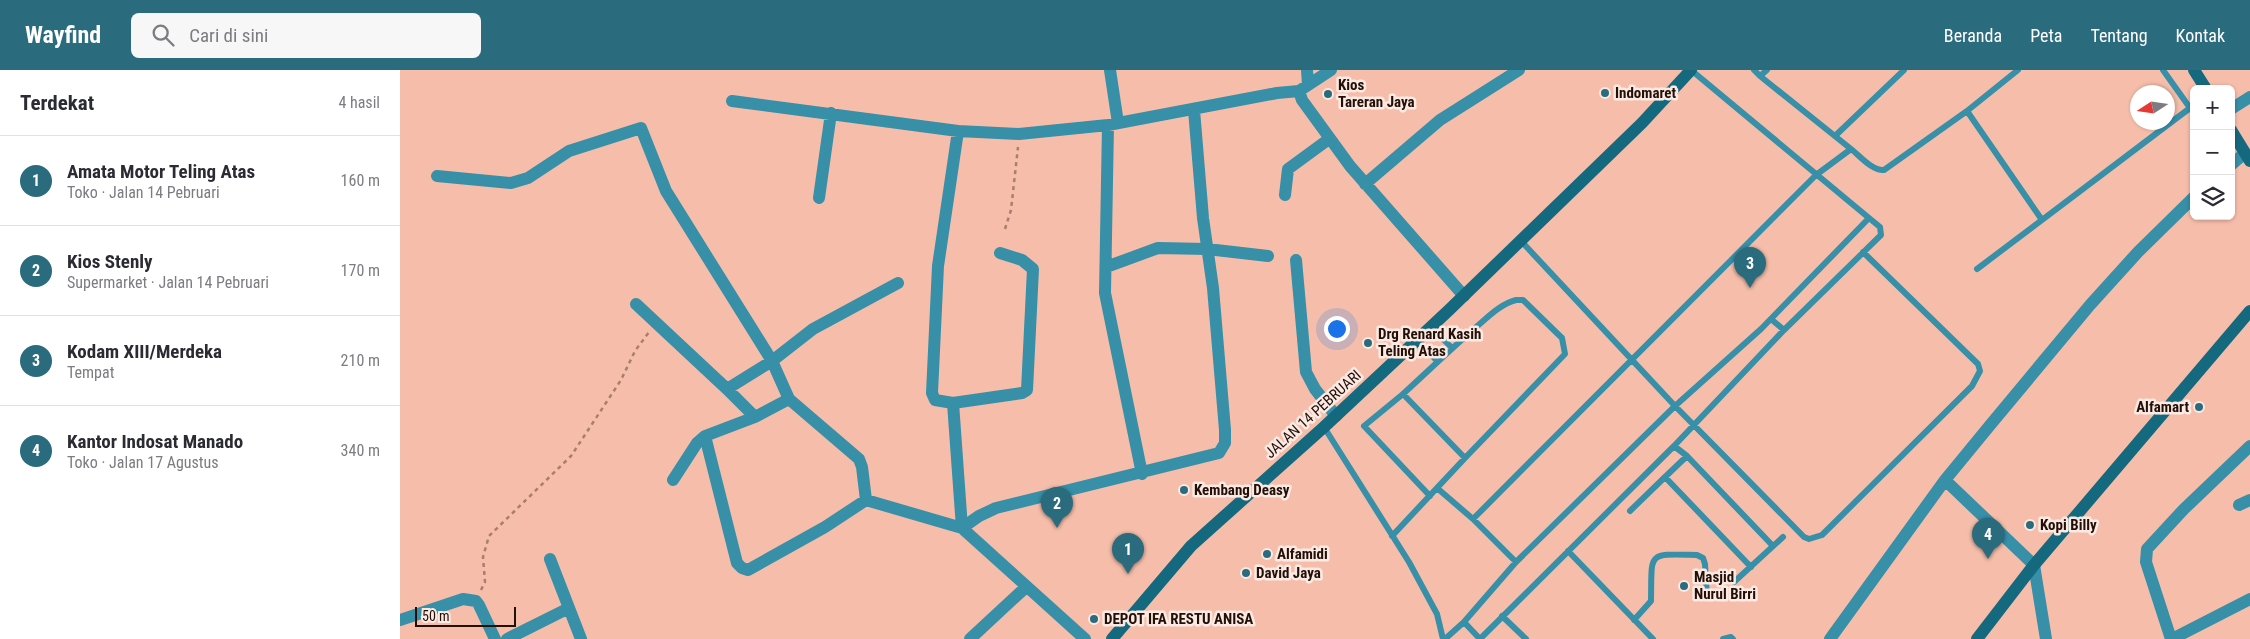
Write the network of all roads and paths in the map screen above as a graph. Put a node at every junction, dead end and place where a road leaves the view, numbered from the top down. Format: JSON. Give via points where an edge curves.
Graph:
{"nodes":[{"id":1,"x":1110,"y":70,"type":"edge"},
{"id":2,"x":1307,"y":70,"type":"edge"},
{"id":3,"x":1330,"y":70,"type":"edge"},
{"id":4,"x":1519,"y":70,"type":"edge"},
{"id":5,"x":1754,"y":70,"type":"edge"},
{"id":6,"x":1766,"y":70,"type":"edge"},
{"id":7,"x":1904,"y":70,"type":"edge"},
{"id":8,"x":2018,"y":70,"type":"edge"},
{"id":9,"x":2163,"y":70,"type":"edge"},
{"id":10,"x":2194,"y":70,"type":"edge"},
{"id":11,"x":1688,"y":71,"type":"edge"},
{"id":12,"x":1760,"y":76,"type":"junction"},
{"id":13,"x":2203,"y":85,"type":"edge"},
{"id":14,"x":1304,"y":88,"type":"junction"},
{"id":15,"x":2250,"y":97,"type":"edge"},
{"id":16,"x":732,"y":101,"type":"dead end"},
{"id":17,"x":2235,"y":106,"type":"edge"},
{"id":18,"x":2190,"y":108,"type":"edge"},
{"id":19,"x":1194,"y":110,"type":"junction"},
{"id":20,"x":1967,"y":110,"type":"junction"},
{"id":21,"x":2190,"y":112,"type":"edge"},
{"id":22,"x":832,"y":113,"type":"junction"},
{"id":23,"x":1113,"y":124,"type":"junction"},
{"id":24,"x":958,"y":131,"type":"junction"},
{"id":25,"x":1019,"y":134,"type":"junction"},
{"id":26,"x":1835,"y":136,"type":"junction"},
{"id":27,"x":1329,"y":139,"type":"junction"},
{"id":28,"x":2235,"y":141,"type":"edge"},
{"id":29,"x":1851,"y":149,"type":"junction"},
{"id":30,"x":2247,"y":157,"type":"edge"},
{"id":31,"x":2235,"y":163,"type":"edge"},
{"id":32,"x":1816,"y":175,"type":"junction"},
{"id":33,"x":438,"y":176,"type":"dead end"},
{"id":34,"x":1365,"y":184,"type":"junction"},
{"id":35,"x":1285,"y":195,"type":"dead end"},
{"id":36,"x":819,"y":198,"type":"dead end"},
{"id":37,"x":2190,"y":201,"type":"edge"},
{"id":38,"x":1869,"y":218,"type":"junction"},
{"id":39,"x":2042,"y":220,"type":"junction"},
{"id":40,"x":1005,"y":229,"type":"dead end"},
{"id":41,"x":1521,"y":241,"type":"junction"},
{"id":42,"x":1207,"y":249,"type":"junction"},
{"id":43,"x":1000,"y":252,"type":"dead end"},
{"id":44,"x":1863,"y":252,"type":"junction"},
{"id":45,"x":1268,"y":256,"type":"dead end"},
{"id":46,"x":1296,"y":260,"type":"dead end"},
{"id":47,"x":1106,"y":267,"type":"junction"},
{"id":48,"x":1977,"y":269,"type":"dead end"},
{"id":49,"x":898,"y":283,"type":"dead end"},
{"id":50,"x":1464,"y":296,"type":"junction"},
{"id":51,"x":636,"y":304,"type":"dead end"},
{"id":52,"x":2250,"y":311,"type":"edge"},
{"id":53,"x":1770,"y":319,"type":"junction"},
{"id":54,"x":657,"y":323,"type":"junction"},
{"id":55,"x":1431,"y":327,"type":"junction"},
{"id":56,"x":1784,"y":330,"type":"junction"},
{"id":57,"x":1418,"y":339,"type":"junction"},
{"id":58,"x":1452,"y":348,"type":"junction"},
{"id":59,"x":1632,"y":360,"type":"junction"},
{"id":60,"x":772,"y":361,"type":"junction"},
{"id":61,"x":1437,"y":361,"type":"junction"},
{"id":62,"x":727,"y":389,"type":"junction"},
{"id":63,"x":1403,"y":394,"type":"junction"},
{"id":64,"x":789,"y":399,"type":"junction"},
{"id":65,"x":953,"y":403,"type":"junction"},
{"id":66,"x":1675,"y":406,"type":"junction"},
{"id":67,"x":1336,"y":416,"type":"junction"},
{"id":68,"x":755,"y":417,"type":"junction"},
{"id":69,"x":1694,"y":425,"type":"junction"},
{"id":70,"x":1324,"y":427,"type":"junction"},
{"id":71,"x":705,"y":436,"type":"junction"},
{"id":72,"x":1674,"y":446,"type":"junction"},
{"id":73,"x":2250,"y":446,"type":"edge"},
{"id":74,"x":1687,"y":456,"type":"junction"},
{"id":75,"x":1465,"y":458,"type":"junction"},
{"id":76,"x":1142,"y":474,"type":"junction"},
{"id":77,"x":1665,"y":477,"type":"junction"},
{"id":78,"x":673,"y":480,"type":"dead end"},
{"id":79,"x":1945,"y":480,"type":"junction"},
{"id":80,"x":1436,"y":488,"type":"junction"},
{"id":81,"x":1430,"y":496,"type":"junction"},
{"id":82,"x":866,"y":500,"type":"junction"},
{"id":83,"x":1630,"y":511,"type":"dead end"},
{"id":84,"x":1473,"y":519,"type":"junction"},
{"id":85,"x":962,"y":528,"type":"junction"},
{"id":86,"x":1392,"y":536,"type":"junction"},
{"id":87,"x":1783,"y":537,"type":"dead end"},
{"id":88,"x":1773,"y":546,"type":"junction"},
{"id":89,"x":1568,"y":551,"type":"junction"},
{"id":90,"x":550,"y":559,"type":"dead end"},
{"id":91,"x":1516,"y":562,"type":"junction"},
{"id":92,"x":2034,"y":565,"type":"junction"},
{"id":93,"x":1750,"y":566,"type":"junction"},
{"id":94,"x":1734,"y":582,"type":"dead end"},
{"id":95,"x":1026,"y":587,"type":"junction"},
{"id":96,"x":1706,"y":597,"type":"dead end"},
{"id":97,"x":2250,"y":598,"type":"edge"},
{"id":98,"x":476,"y":601,"type":"junction"},
{"id":99,"x":569,"y":608,"type":"junction"},
{"id":100,"x":1502,"y":616,"type":"junction"},
{"id":101,"x":400,"y":620,"type":"edge"},
{"id":102,"x":1634,"y":620,"type":"junction"},
{"id":103,"x":1464,"y":622,"type":"junction"},
{"id":104,"x":2175,"y":638,"type":"edge"},
{"id":105,"x":496,"y":639,"type":"edge"},
{"id":106,"x":507,"y":639,"type":"edge"},
{"id":107,"x":581,"y":639,"type":"edge"},
{"id":108,"x":970,"y":639,"type":"edge"},
{"id":109,"x":1085,"y":639,"type":"edge"},
{"id":110,"x":1112,"y":639,"type":"edge"},
{"id":111,"x":1444,"y":639,"type":"edge"},
{"id":112,"x":1480,"y":639,"type":"edge"},
{"id":113,"x":1526,"y":639,"type":"edge"},
{"id":114,"x":1653,"y":639,"type":"edge"},
{"id":115,"x":1723,"y":639,"type":"edge"},
{"id":116,"x":1733,"y":639,"type":"edge"},
{"id":117,"x":1830,"y":639,"type":"edge"},
{"id":118,"x":1977,"y":639,"type":"edge"},
{"id":119,"x":2046,"y":639,"type":"edge"}],
"edges":[{"from":1,"to":23,"type":"street"},
{"from":2,"to":14,"type":"street"},
{"from":3,"to":14,"type":"street"},
{"from":4,"to":34,"type":"street","via":[[1440,120]]},
{"from":5,"to":12,"type":"lane"},
{"from":6,"to":12,"type":"lane"},
{"from":7,"to":26,"type":"lane"},
{"from":8,"to":20,"type":"lane"},
{"from":9,"to":18,"type":"lane"},
{"from":10,"to":13,"type":"main road"},
{"from":11,"to":32,"type":"lane"},
{"from":11,"to":41,"type":"main road","name":"JALAN 14 PEBRUARI","via":[[1642,123]]},
{"from":12,"to":26,"type":"lane"},
{"from":14,"to":19,"type":"street"},
{"from":14,"to":27,"type":"street","via":[[1306,106]]},
{"from":15,"to":17,"type":"street"},
{"from":16,"to":22,"type":"street"},
{"from":19,"to":23,"type":"street"},
{"from":19,"to":42,"type":"street"},
{"from":20,"to":29,"type":"lane","via":[[1884,170],[1874,168]]},
{"from":20,"to":39,"type":"lane"},
{"from":21,"to":39,"type":"lane"},
{"from":22,"to":24,"type":"street"},
{"from":22,"to":36,"type":"street"},
{"from":23,"to":25,"type":"street"},
{"from":23,"to":47,"type":"street"},
{"from":24,"to":25,"type":"street"},
{"from":24,"to":65,"type":"street","via":[[938,266],[932,393],[934,400]]},
{"from":25,"to":40,"type":"path","via":[[1011,210]]},
{"from":26,"to":29,"type":"lane"},
{"from":27,"to":34,"type":"street"},
{"from":27,"to":35,"type":"street","via":[[1288,169]]},
{"from":28,"to":30,"type":"main road"},
{"from":29,"to":32,"type":"lane"},
{"from":30,"to":31,"type":"street"},
{"from":32,"to":38,"type":"lane"},
{"from":32,"to":59,"type":"lane"},
{"from":33,"to":60,"type":"street","via":[[511,183],[528,178],[569,151],[641,128],[666,191]]},
{"from":34,"to":50,"type":"street"},
{"from":37,"to":79,"type":"street","via":[[2090,305]]},
{"from":38,"to":44,"type":"lane","via":[[1882,232]]},
{"from":38,"to":53,"type":"lane"},
{"from":39,"to":48,"type":"lane"},
{"from":41,"to":50,"type":"main road","name":"JALAN 14 PEBRUARI"},
{"from":41,"to":59,"type":"lane"},
{"from":42,"to":45,"type":"street"},
{"from":42,"to":47,"type":"street","via":[[1158,248]]},
{"from":42,"to":76,"type":"street","via":[[1213,288],[1224,450],[1220,454]]},
{"from":43,"to":65,"type":"street","via":[[1022,260],[1033,269],[1027,390],[1022,394]]},
{"from":44,"to":56,"type":"lane"},
{"from":44,"to":69,"type":"lane","via":[[1978,364],[1980,371],[1972,386],[1822,536],[1809,539]]},
{"from":46,"to":67,"type":"street","via":[[1306,372]]},
{"from":47,"to":76,"type":"street","via":[[1106,303]]},
{"from":49,"to":60,"type":"street","via":[[813,329]]},
{"from":50,"to":55,"type":"main road","name":"JALAN 14 PEBRUARI"},
{"from":51,"to":54,"type":"street"},
{"from":52,"to":92,"type":"main road"},
{"from":53,"to":56,"type":"lane"},
{"from":53,"to":66,"type":"lane"},
{"from":54,"to":62,"type":"street"},
{"from":54,"to":98,"type":"path","via":[[635,351],[621,380],[570,456],[489,536],[483,557],[484,582]]},
{"from":55,"to":57,"type":"main road","name":"JALAN 14 PEBRUARI"},
{"from":55,"to":58,"type":"lane"},
{"from":56,"to":69,"type":"lane"},
{"from":57,"to":61,"type":"lane"},
{"from":57,"to":67,"type":"main road","name":"JALAN 14 PEBRUARI"},
{"from":58,"to":61,"type":"lane"},
{"from":58,"to":75,"type":"lane","via":[[1509,302],[1523,300],[1562,338],[1565,348],[1562,358]]},
{"from":59,"to":66,"type":"lane"},
{"from":59,"to":84,"type":"lane"},
{"from":60,"to":62,"type":"street"},
{"from":60,"to":64,"type":"street"},
{"from":61,"to":63,"type":"lane"},
{"from":62,"to":68,"type":"street"},
{"from":63,"to":75,"type":"lane"},
{"from":63,"to":81,"type":"lane","via":[[1364,426]]},
{"from":64,"to":68,"type":"street"},
{"from":64,"to":82,"type":"street","via":[[859,459]]},
{"from":65,"to":85,"type":"street"},
{"from":66,"to":69,"type":"lane"},
{"from":66,"to":91,"type":"lane"},
{"from":67,"to":70,"type":"main road","name":"JALAN 14 PEBRUARI"},
{"from":68,"to":71,"type":"street"},
{"from":69,"to":72,"type":"lane"},
{"from":70,"to":86,"type":"lane"},
{"from":70,"to":110,"type":"main road","name":"JALAN 14 PEBRUARI","via":[[1191,546]]},
{"from":71,"to":78,"type":"street"},
{"from":71,"to":82,"type":"street","via":[[737,563],[742,568],[755,568]]},
{"from":72,"to":74,"type":"lane"},
{"from":72,"to":89,"type":"lane"},
{"from":73,"to":104,"type":"street","via":[[2147,549],[2146,562]]},
{"from":74,"to":77,"type":"lane"},
{"from":74,"to":88,"type":"lane"},
{"from":75,"to":80,"type":"lane"},
{"from":76,"to":85,"type":"street","via":[[996,508]]},
{"from":77,"to":83,"type":"lane"},
{"from":77,"to":93,"type":"lane"},
{"from":79,"to":92,"type":"street"},
{"from":79,"to":117,"type":"street"},
{"from":80,"to":81,"type":"lane"},
{"from":80,"to":84,"type":"lane"},
{"from":81,"to":86,"type":"lane"},
{"from":82,"to":85,"type":"street"},
{"from":84,"to":91,"type":"lane"},
{"from":85,"to":95,"type":"street"},
{"from":86,"to":111,"type":"lane","via":[[1437,614]]},
{"from":87,"to":88,"type":"lane"},
{"from":88,"to":93,"type":"lane"},
{"from":89,"to":100,"type":"lane"},
{"from":89,"to":102,"type":"lane"},
{"from":90,"to":99,"type":"street"},
{"from":91,"to":103,"type":"lane"},
{"from":92,"to":118,"type":"main road"},
{"from":92,"to":119,"type":"street"},
{"from":93,"to":94,"type":"lane"},
{"from":95,"to":108,"type":"street"},
{"from":95,"to":109,"type":"street"},
{"from":96,"to":102,"type":"lane","via":[[1703,558],[1697,555],[1661,555],[1651,564],[1651,601]]},
{"from":97,"to":104,"type":"street"},
{"from":98,"to":101,"type":"street","via":[[463,598]]},
{"from":98,"to":105,"type":"street"},
{"from":99,"to":106,"type":"street"},
{"from":99,"to":107,"type":"street"},
{"from":100,"to":112,"type":"lane"},
{"from":100,"to":113,"type":"lane"},
{"from":102,"to":114,"type":"lane"},
{"from":103,"to":111,"type":"lane"},
{"from":103,"to":112,"type":"lane"},
{"from":115,"to":116,"type":"lane"}]}
